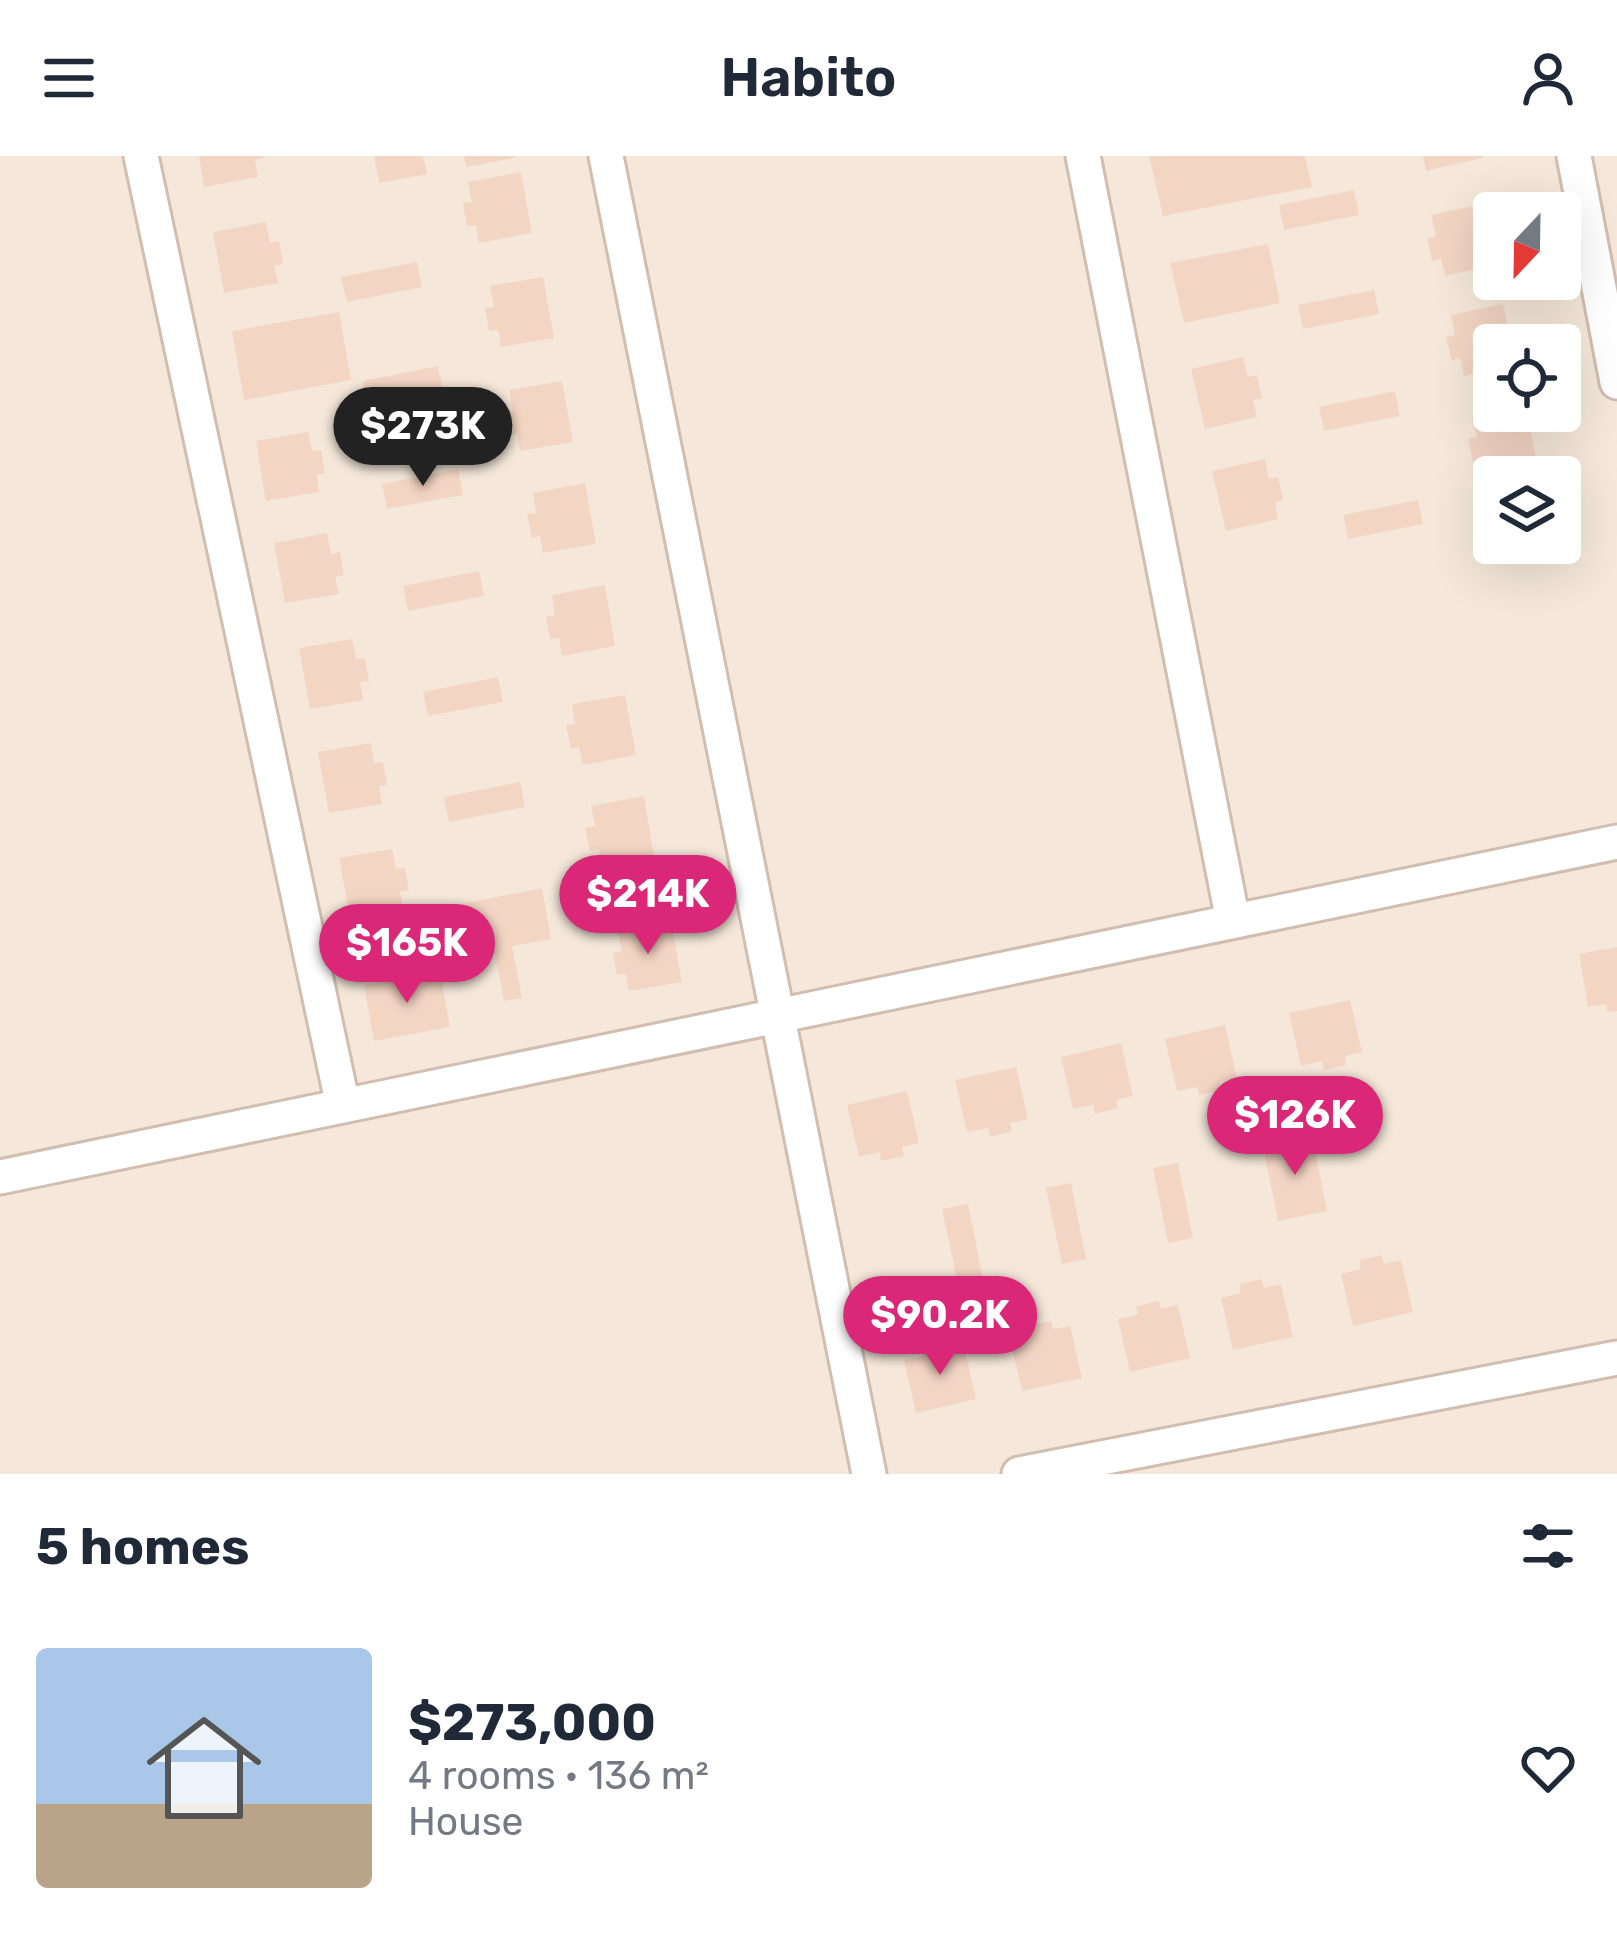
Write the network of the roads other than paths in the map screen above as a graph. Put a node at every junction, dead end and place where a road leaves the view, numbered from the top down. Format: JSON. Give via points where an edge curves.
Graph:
{"nodes":[{"id":1,"x":141,"y":156,"type":"edge"},
{"id":2,"x":606,"y":156,"type":"edge"},
{"id":3,"x":1084,"y":156,"type":"edge"},
{"id":4,"x":1574,"y":156,"type":"edge"},
{"id":5,"x":1617,"y":382,"type":"edge"},
{"id":6,"x":1617,"y":842,"type":"edge"},
{"id":7,"x":1233,"y":921,"type":"junction"},
{"id":8,"x":778,"y":1016,"type":"junction"},
{"id":9,"x":343,"y":1106,"type":"junction"},
{"id":10,"x":0,"y":1177,"type":"edge"},
{"id":11,"x":1617,"y":1358,"type":"edge"},
{"id":12,"x":869,"y":1474,"type":"edge"},
{"id":13,"x":1019,"y":1474,"type":"edge"}],
"edges":[{"from":1,"to":9,"type":"street"},
{"from":2,"to":8,"type":"street"},
{"from":3,"to":7,"type":"street"},
{"from":4,"to":5,"type":"street"},
{"from":6,"to":7,"type":"street"},
{"from":7,"to":8,"type":"street"},
{"from":8,"to":9,"type":"street"},
{"from":8,"to":12,"type":"street"},
{"from":9,"to":10,"type":"street"},
{"from":11,"to":13,"type":"street"}]}
